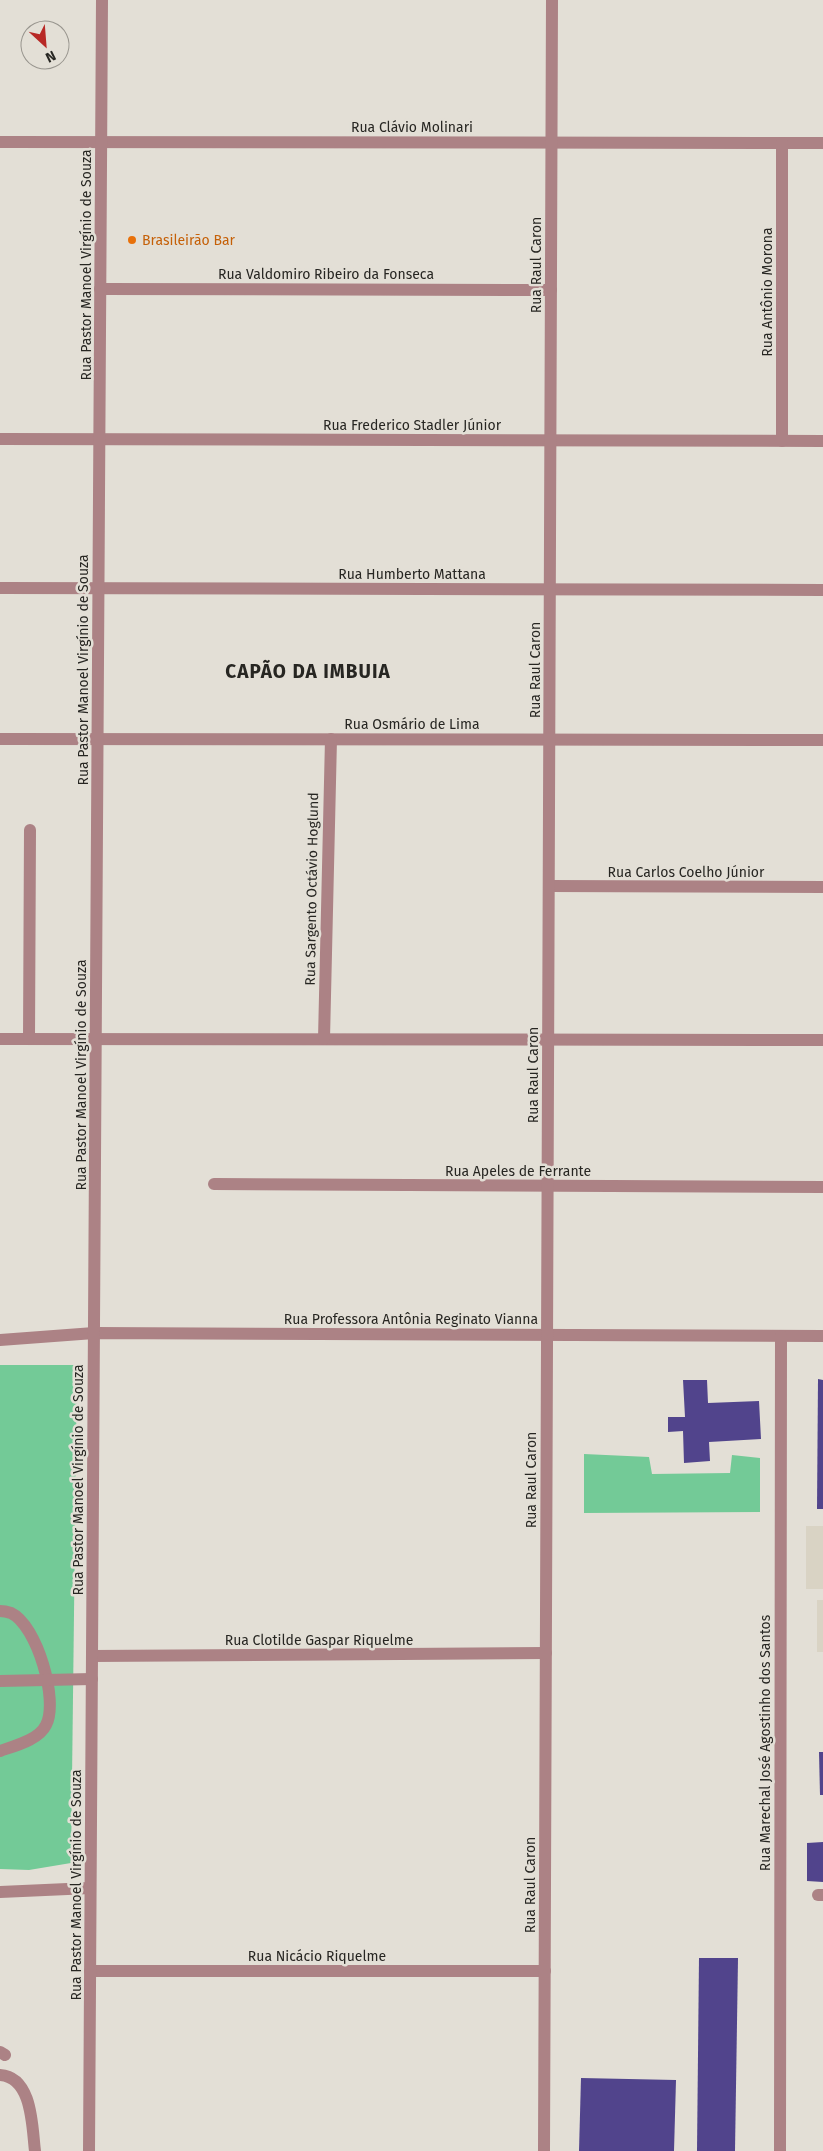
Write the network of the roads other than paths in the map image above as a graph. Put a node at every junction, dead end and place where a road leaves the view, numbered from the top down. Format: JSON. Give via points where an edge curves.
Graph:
{"nodes":[{"id":1,"x":102,"y":0,"type":"edge"},
{"id":2,"x":552,"y":0,"type":"edge"},
{"id":3,"x":0,"y":142,"type":"edge"},
{"id":4,"x":101,"y":142,"type":"junction"},
{"id":5,"x":552,"y":142,"type":"junction"},
{"id":6,"x":782,"y":142,"type":"junction"},
{"id":7,"x":823,"y":143,"type":"edge"},
{"id":8,"x":100,"y":289,"type":"junction"},
{"id":9,"x":551,"y":290,"type":"junction"},
{"id":10,"x":0,"y":439,"type":"edge"},
{"id":11,"x":100,"y":439,"type":"junction"},
{"id":12,"x":551,"y":440,"type":"junction"},
{"id":13,"x":782,"y":441,"type":"junction"},
{"id":14,"x":823,"y":441,"type":"edge"},
{"id":15,"x":0,"y":588,"type":"edge"},
{"id":16,"x":98,"y":588,"type":"junction"},
{"id":17,"x":550,"y":589,"type":"junction"},
{"id":18,"x":823,"y":590,"type":"edge"},
{"id":19,"x":0,"y":739,"type":"edge"},
{"id":20,"x":98,"y":739,"type":"junction"},
{"id":21,"x":330,"y":739,"type":"junction"},
{"id":22,"x":549,"y":740,"type":"junction"},
{"id":23,"x":823,"y":740,"type":"edge"},
{"id":24,"x":30,"y":830,"type":"dead end"},
{"id":25,"x":549,"y":886,"type":"junction"},
{"id":26,"x":823,"y":887,"type":"edge"},
{"id":27,"x":0,"y":1039,"type":"edge"},
{"id":28,"x":29,"y":1039,"type":"junction"},
{"id":29,"x":96,"y":1039,"type":"junction"},
{"id":30,"x":324,"y":1039,"type":"junction"},
{"id":31,"x":548,"y":1039,"type":"junction"},
{"id":32,"x":823,"y":1040,"type":"edge"},
{"id":33,"x":214,"y":1184,"type":"dead end"},
{"id":34,"x":548,"y":1186,"type":"junction"},
{"id":35,"x":823,"y":1187,"type":"edge"},
{"id":36,"x":94,"y":1332,"type":"junction"},
{"id":37,"x":547,"y":1334,"type":"junction"},
{"id":38,"x":781,"y":1336,"type":"junction"},
{"id":39,"x":823,"y":1336,"type":"edge"},
{"id":40,"x":0,"y":1340,"type":"edge"},
{"id":41,"x":0,"y":1611,"type":"edge"},
{"id":42,"x":546,"y":1653,"type":"junction"},
{"id":43,"x":92,"y":1656,"type":"junction"},
{"id":44,"x":92,"y":1679,"type":"junction"},
{"id":45,"x":46,"y":1680,"type":"junction"},
{"id":46,"x":0,"y":1681,"type":"edge"},
{"id":47,"x":0,"y":1751,"type":"edge"},
{"id":48,"x":90,"y":1888,"type":"junction"},
{"id":49,"x":0,"y":1892,"type":"edge"},
{"id":50,"x":90,"y":1971,"type":"junction"},
{"id":51,"x":544,"y":1971,"type":"junction"},
{"id":52,"x":0,"y":2076,"type":"edge"},
{"id":53,"x":35,"y":2151,"type":"edge"},
{"id":54,"x":89,"y":2151,"type":"edge"},
{"id":55,"x":544,"y":2151,"type":"edge"},
{"id":56,"x":780,"y":2151,"type":"edge"}],
"edges":[{"from":1,"to":4,"type":"street","name":"Rua Pastor Manoel Virgínio de Souza"},
{"from":2,"to":5,"type":"street","name":"Rua Raul Caron"},
{"from":3,"to":4,"type":"street","name":"Rua Clávio Molinari"},
{"from":4,"to":5,"type":"street","name":"Rua Clávio Molinari"},
{"from":4,"to":8,"type":"street","name":"Rua Pastor Manoel Virgínio de Souza"},
{"from":5,"to":6,"type":"street","name":"Rua Clávio Molinari"},
{"from":5,"to":9,"type":"street","name":"Rua Raul Caron"},
{"from":6,"to":7,"type":"street","name":"Rua Clávio Molinari"},
{"from":6,"to":13,"type":"street","name":"Rua Antônio Morona"},
{"from":8,"to":9,"type":"street","name":"Rua Valdomiro Ribeiro da Fonseca"},
{"from":8,"to":11,"type":"street","name":"Rua Pastor Manoel Virgínio de Souza"},
{"from":9,"to":12,"type":"street","name":"Rua Raul Caron"},
{"from":10,"to":11,"type":"street","name":"Rua Frederico Stadler Júnior"},
{"from":11,"to":12,"type":"street","name":"Rua Frederico Stadler Júnior"},
{"from":11,"to":16,"type":"street","name":"Rua Pastor Manoel Virgínio de Souza"},
{"from":12,"to":13,"type":"street","name":"Rua Frederico Stadler Júnior"},
{"from":12,"to":17,"type":"street","name":"Rua Raul Caron"},
{"from":13,"to":14,"type":"street","name":"Rua Frederico Stadler Júnior"},
{"from":15,"to":16,"type":"street","name":"Rua Humberto Mattana"},
{"from":16,"to":17,"type":"street","name":"Rua Humberto Mattana"},
{"from":16,"to":20,"type":"street","name":"Rua Pastor Manoel Virgínio de Souza"},
{"from":17,"to":18,"type":"street","name":"Rua Humberto Mattana"},
{"from":17,"to":22,"type":"street","name":"Rua Raul Caron"},
{"from":19,"to":20,"type":"street","name":"Rua Osmário de Lima"},
{"from":20,"to":21,"type":"street","name":"Rua Osmário de Lima"},
{"from":20,"to":29,"type":"street","name":"Rua Pastor Manoel Virgínio de Souza"},
{"from":21,"to":22,"type":"street","name":"Rua Osmário de Lima"},
{"from":21,"to":30,"type":"street","name":"Rua Sargento Octávio Hoglund"},
{"from":22,"to":23,"type":"street","name":"Rua Osmário de Lima"},
{"from":22,"to":25,"type":"street","name":"Rua Raul Caron"},
{"from":24,"to":28,"type":"street"},
{"from":25,"to":26,"type":"street","name":"Rua Carlos Coelho Júnior"},
{"from":25,"to":31,"type":"street","name":"Rua Raul Caron"},
{"from":27,"to":28,"type":"street"},
{"from":28,"to":29,"type":"street"},
{"from":29,"to":30,"type":"street"},
{"from":29,"to":36,"type":"street","name":"Rua Pastor Manoel Virgínio de Souza"},
{"from":30,"to":31,"type":"street"},
{"from":31,"to":32,"type":"street"},
{"from":31,"to":34,"type":"street","name":"Rua Raul Caron"},
{"from":33,"to":34,"type":"street","name":"Rua Apeles de Ferrante"},
{"from":34,"to":35,"type":"street","name":"Rua Apeles de Ferrante"},
{"from":34,"to":37,"type":"street","name":"Rua Raul Caron"},
{"from":36,"to":37,"type":"street","name":"Rua Professora Antônia Reginato Vianna"},
{"from":36,"to":40,"type":"street","name":"Rua Professora Antônia Reginato Vianna"},
{"from":36,"to":43,"type":"street","name":"Rua Pastor Manoel Virgínio de Souza"},
{"from":37,"to":38,"type":"street","name":"Rua Professora Antônia Reginato Vianna"},
{"from":37,"to":42,"type":"street","name":"Rua Raul Caron"},
{"from":38,"to":39,"type":"street","name":"Rua Professora Antônia Reginato Vianna"},
{"from":38,"to":56,"type":"street","name":"Rua Marechal José Agostinho dos Santos"},
{"from":41,"to":45,"type":"street","via":[[12,1613],[25,1626],[39,1652]]},
{"from":42,"to":43,"type":"street","name":"Rua Clotilde Gaspar Riquelme"},
{"from":42,"to":51,"type":"street","name":"Rua Raul Caron"},
{"from":43,"to":44,"type":"street","name":"Rua Pastor Manoel Virgínio de Souza"},
{"from":44,"to":45,"type":"street"},
{"from":44,"to":48,"type":"street","name":"Rua Pastor Manoel Virgínio de Souza"},
{"from":45,"to":46,"type":"street"},
{"from":45,"to":47,"type":"street","via":[[49,1713],[46,1726],[35,1736]]},
{"from":48,"to":49,"type":"street"},
{"from":48,"to":50,"type":"street","name":"Rua Pastor Manoel Virgínio de Souza"},
{"from":50,"to":51,"type":"street","name":"Rua Nicácio Riquelme"},
{"from":50,"to":54,"type":"street","name":"Rua Pastor Manoel Virgínio de Souza"},
{"from":51,"to":55,"type":"street","name":"Rua Raul Caron"},
{"from":52,"to":53,"type":"street","via":[[6,2076],[22,2088],[28,2099]]}]}
